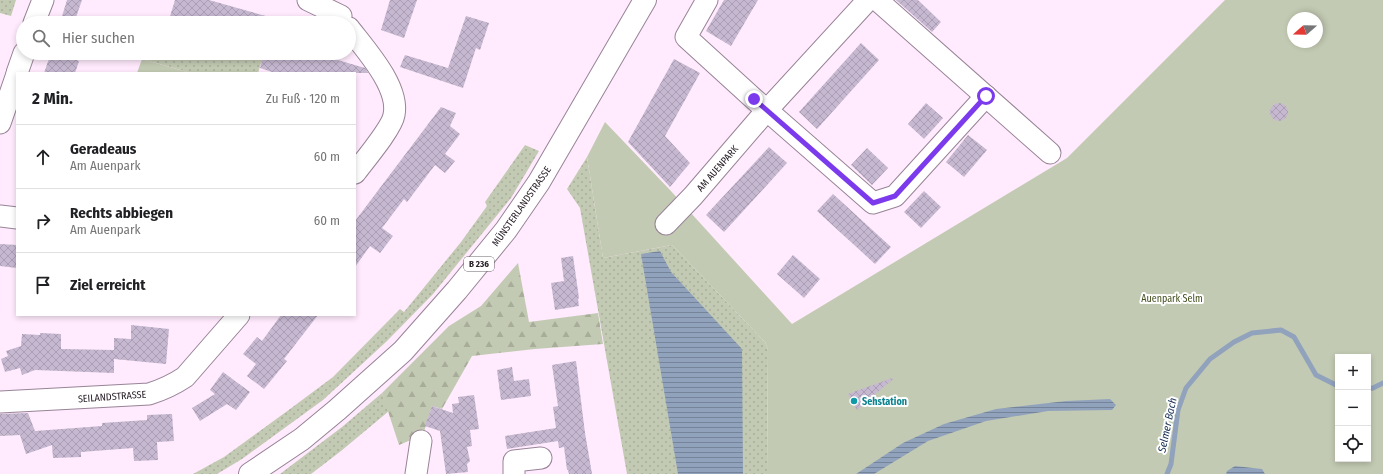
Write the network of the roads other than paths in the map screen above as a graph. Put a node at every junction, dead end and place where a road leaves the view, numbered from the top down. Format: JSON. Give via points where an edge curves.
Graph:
{"nodes":[{"id":1,"x":43,"y":0,"type":"edge"},
{"id":2,"x":308,"y":0,"type":"edge"},
{"id":3,"x":646,"y":0,"type":"edge"},
{"id":4,"x":706,"y":0,"type":"edge"},
{"id":5,"x":868,"y":0,"type":"edge"},
{"id":6,"x":877,"y":0,"type":"edge"},
{"id":7,"x":37,"y":16,"type":"edge"},
{"id":8,"x":344,"y":16,"type":"edge"},
{"id":9,"x":356,"y":32,"type":"edge"},
{"id":10,"x":22,"y":60,"type":"edge"},
{"id":11,"x":17,"y":72,"type":"edge"},
{"id":12,"x":16,"y":76,"type":"edge"},
{"id":13,"x":986,"y":96,"type":"junction"},
{"id":14,"x":767,"y":110,"type":"junction"},
{"id":15,"x":0,"y":124,"type":"edge"},
{"id":16,"x":1050,"y":153,"type":"dead end"},
{"id":17,"x":356,"y":172,"type":"edge"},
{"id":18,"x":0,"y":216,"type":"edge"},
{"id":19,"x":16,"y":218,"type":"edge"},
{"id":20,"x":666,"y":224,"type":"dead end"},
{"id":21,"x":238,"y":316,"type":"edge"},
{"id":22,"x":0,"y":402,"type":"edge"},
{"id":23,"x":421,"y":441,"type":"dead end"},
{"id":24,"x":541,"y":458,"type":"dead end"},
{"id":25,"x":250,"y":474,"type":"edge"},
{"id":26,"x":416,"y":474,"type":"edge"},
{"id":27,"x":514,"y":474,"type":"edge"}],
"edges":[{"from":1,"to":7,"type":"street"},
{"from":2,"to":8,"type":"street"},
{"from":3,"to":25,"type":"main road","name":"MÜNSTERLANDSTRASSE","number":"B 236","via":[[539,182],[506,230],[458,290],[403,351],[337,410]]},
{"from":4,"to":14,"type":"street","via":[[686,37]]},
{"from":5,"to":14,"type":"street","name":"AM AUENPARK"},
{"from":6,"to":13,"type":"street"},
{"from":9,"to":17,"type":"street","via":[[386,79],[394,100],[394,116]]},
{"from":10,"to":11,"type":"street"},
{"from":12,"to":15,"type":"street"},
{"from":13,"to":14,"type":"street","via":[[895,196],[873,203]]},
{"from":13,"to":16,"type":"street"},
{"from":14,"to":20,"type":"street","name":"AM AUENPARK"},
{"from":18,"to":19,"type":"street"},
{"from":21,"to":22,"type":"street","name":"SEILANDSTRASSE","via":[[185,377],[161,390],[149,394]]},
{"from":23,"to":26,"type":"street"},
{"from":24,"to":27,"type":"street","via":[[514,461]]}]}
